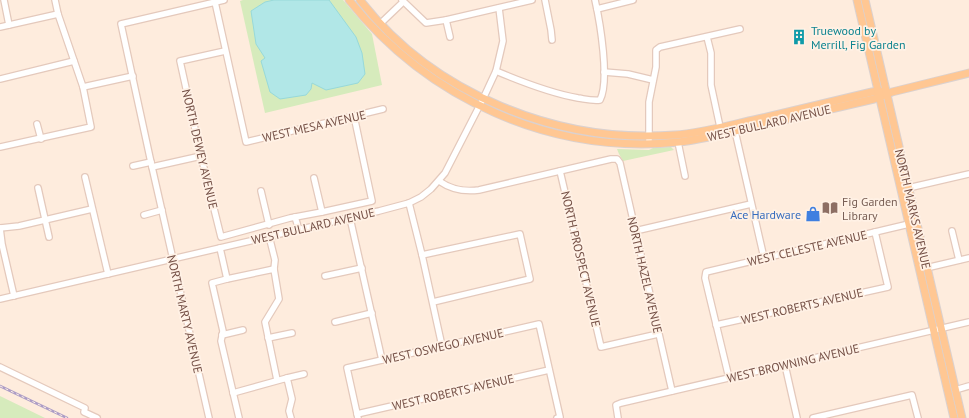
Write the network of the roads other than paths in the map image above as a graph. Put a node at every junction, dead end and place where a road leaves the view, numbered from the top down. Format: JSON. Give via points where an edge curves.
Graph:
{"nodes":[{"id":1,"x":4,"y":0,"type":"edge"},
{"id":2,"x":55,"y":0,"type":"edge"},
{"id":3,"x":224,"y":0,"type":"edge"},
{"id":4,"x":349,"y":0,"type":"edge"},
{"id":5,"x":360,"y":0,"type":"edge"},
{"id":6,"x":532,"y":0,"type":"edge"},
{"id":7,"x":545,"y":0,"type":"edge"},
{"id":8,"x":595,"y":0,"type":"edge"},
{"id":9,"x":633,"y":0,"type":"edge"},
{"id":10,"x":858,"y":0,"type":"edge"},
{"id":11,"x":865,"y":0,"type":"edge"},
{"id":12,"x":402,"y":1,"type":"edge"},
{"id":13,"x":215,"y":2,"type":"junction"},
{"id":14,"x":499,"y":8,"type":"junction"},
{"id":15,"x":597,"y":9,"type":"junction"},
{"id":16,"x":58,"y":14,"type":"junction"},
{"id":17,"x":446,"y":20,"type":"junction"},
{"id":18,"x":381,"y":23,"type":"junction"},
{"id":19,"x":9,"y":25,"type":"junction"},
{"id":20,"x":0,"y":27,"type":"edge"},
{"id":21,"x":740,"y":29,"type":"dead end"},
{"id":22,"x":872,"y":33,"type":"junction"},
{"id":23,"x":450,"y":37,"type":"dead end"},
{"id":24,"x":707,"y":37,"type":"junction"},
{"id":25,"x":552,"y":40,"type":"dead end"},
{"id":26,"x":225,"y":51,"type":"junction"},
{"id":27,"x":74,"y":61,"type":"junction"},
{"id":28,"x":496,"y":71,"type":"junction"},
{"id":29,"x":604,"y":72,"type":"junction"},
{"id":30,"x":969,"y":73,"type":"edge"},
{"id":31,"x":133,"y":76,"type":"junction"},
{"id":32,"x":0,"y":79,"type":"edge"},
{"id":33,"x":653,"y":80,"type":"junction"},
{"id":34,"x":83,"y":87,"type":"junction"},
{"id":35,"x":881,"y":94,"type":"junction"},
{"id":36,"x":483,"y":98,"type":"junction"},
{"id":37,"x":479,"y":106,"type":"junction"},
{"id":38,"x":809,"y":107,"type":"junction"},
{"id":39,"x":384,"y":109,"type":"dead end"},
{"id":40,"x":802,"y":114,"type":"junction"},
{"id":41,"x":354,"y":116,"type":"junction"},
{"id":42,"x":37,"y":124,"type":"dead end"},
{"id":43,"x":720,"y":127,"type":"junction"},
{"id":44,"x":735,"y":131,"type":"junction"},
{"id":45,"x":694,"y":132,"type":"junction"},
{"id":46,"x":40,"y":139,"type":"junction"},
{"id":47,"x":649,"y":140,"type":"junction"},
{"id":48,"x":678,"y":142,"type":"junction"},
{"id":49,"x":0,"y":147,"type":"edge"},
{"id":50,"x":201,"y":156,"type":"junction"},
{"id":51,"x":151,"y":165,"type":"junction"},
{"id":52,"x":133,"y":166,"type":"dead end"},
{"id":53,"x":560,"y":171,"type":"junction"},
{"id":54,"x":969,"y":174,"type":"edge"},
{"id":55,"x":685,"y":176,"type":"dead end"},
{"id":56,"x":85,"y":177,"type":"dead end"},
{"id":57,"x":314,"y":178,"type":"dead end"},
{"id":58,"x":898,"y":178,"type":"junction"},
{"id":59,"x":439,"y":181,"type":"junction"},
{"id":60,"x":38,"y":188,"type":"dead end"},
{"id":61,"x":261,"y":190,"type":"dead end"},
{"id":62,"x":909,"y":191,"type":"junction"},
{"id":63,"x":409,"y":203,"type":"junction"},
{"id":64,"x":752,"y":204,"type":"junction"},
{"id":65,"x":92,"y":209,"type":"junction"},
{"id":66,"x":162,"y":210,"type":"junction"},
{"id":67,"x":322,"y":212,"type":"junction"},
{"id":68,"x":144,"y":214,"type":"dead end"},
{"id":69,"x":295,"y":217,"type":"junction"},
{"id":70,"x":350,"y":218,"type":"junction"},
{"id":71,"x":46,"y":220,"type":"junction"},
{"id":72,"x":909,"y":224,"type":"junction"},
{"id":73,"x":269,"y":225,"type":"junction"},
{"id":74,"x":0,"y":228,"type":"edge"},
{"id":75,"x":299,"y":230,"type":"junction"},
{"id":76,"x":635,"y":231,"type":"junction"},
{"id":77,"x":952,"y":231,"type":"dead end"},
{"id":78,"x":875,"y":232,"type":"junction"},
{"id":79,"x":269,"y":236,"type":"junction"},
{"id":80,"x":49,"y":237,"type":"dead end"},
{"id":81,"x":221,"y":237,"type":"joint"},
{"id":82,"x":220,"y":248,"type":"junction"},
{"id":83,"x":922,"y":249,"type":"junction"},
{"id":84,"x":422,"y":255,"type":"junction"},
{"id":85,"x":764,"y":258,"type":"junction"},
{"id":86,"x":969,"y":258,"type":"edge"},
{"id":87,"x":173,"y":259,"type":"junction"},
{"id":88,"x":959,"y":260,"type":"junction"},
{"id":89,"x":362,"y":268,"type":"junction"},
{"id":90,"x":926,"y":268,"type":"junction"},
{"id":91,"x":274,"y":269,"type":"junction"},
{"id":92,"x":108,"y":274,"type":"junction"},
{"id":93,"x":325,"y":276,"type":"dead end"},
{"id":94,"x":227,"y":279,"type":"junction"},
{"id":95,"x":14,"y":296,"type":"junction"},
{"id":96,"x":0,"y":299,"type":"edge"},
{"id":97,"x":433,"y":302,"type":"junction"},
{"id":98,"x":372,"y":313,"type":"junction"},
{"id":99,"x":335,"y":322,"type":"dead end"},
{"id":100,"x":969,"y":322,"type":"edge"},
{"id":101,"x":716,"y":325,"type":"junction"},
{"id":102,"x":243,"y":330,"type":"dead end"},
{"id":103,"x":937,"y":330,"type":"junction"},
{"id":104,"x":292,"y":333,"type":"dead end"},
{"id":105,"x":658,"y":334,"type":"junction"},
{"id":106,"x":222,"y":335,"type":"junction"},
{"id":107,"x":268,"y":338,"type":"junction"},
{"id":108,"x":442,"y":346,"type":"junction"},
{"id":109,"x":382,"y":360,"type":"junction"},
{"id":110,"x":785,"y":365,"type":"junction"},
{"id":111,"x":0,"y":367,"type":"edge"},
{"id":112,"x":550,"y":370,"type":"junction"},
{"id":113,"x":304,"y":374,"type":"dead end"},
{"id":114,"x":287,"y":378,"type":"junction"},
{"id":115,"x":729,"y":378,"type":"junction"},
{"id":116,"x":277,"y":380,"type":"junction"},
{"id":117,"x":969,"y":386,"type":"edge"},
{"id":118,"x":955,"y":390,"type":"junction"},
{"id":119,"x":672,"y":391,"type":"junction"},
{"id":120,"x":233,"y":393,"type":"junction"},
{"id":121,"x":358,"y":416,"type":"edge"},
{"id":122,"x":97,"y":418,"type":"edge"},
{"id":123,"x":209,"y":418,"type":"edge"},
{"id":124,"x":239,"y":418,"type":"edge"},
{"id":125,"x":291,"y":418,"type":"edge"},
{"id":126,"x":559,"y":418,"type":"edge"},
{"id":127,"x":618,"y":418,"type":"edge"},
{"id":128,"x":797,"y":418,"type":"edge"},
{"id":129,"x":813,"y":418,"type":"edge"},
{"id":130,"x":918,"y":418,"type":"edge"},
{"id":131,"x":954,"y":418,"type":"edge"},
{"id":132,"x":962,"y":418,"type":"edge"}],
"edges":[{"from":1,"to":19,"type":"street"},
{"from":2,"to":16,"type":"street"},
{"from":3,"to":13,"type":"street"},
{"from":4,"to":37,"type":"main road","via":[[375,31],[404,57],[439,83]]},
{"from":5,"to":18,"type":"main road"},
{"from":6,"to":14,"type":"street"},
{"from":7,"to":25,"type":"street"},
{"from":8,"to":15,"type":"street"},
{"from":9,"to":15,"type":"street"},
{"from":10,"to":22,"type":"main road"},
{"from":10,"to":35,"type":"main road","name":"NORTH MARKS AVENUE"},
{"from":11,"to":22,"type":"main road","name":"NORTH MARKS AVENUE"},
{"from":12,"to":17,"type":"street","via":[[426,23]]},
{"from":12,"to":18,"type":"street"},
{"from":13,"to":26,"type":"street"},
{"from":13,"to":31,"type":"street","name":"NORTH MARTY AVENUE","via":[[121,24]]},
{"from":14,"to":17,"type":"street"},
{"from":14,"to":28,"type":"street","name":"WEST BULLARD AVENUE","via":[[503,41]]},
{"from":15,"to":29,"type":"street"},
{"from":16,"to":19,"type":"street"},
{"from":16,"to":27,"type":"street"},
{"from":17,"to":23,"type":"street"},
{"from":18,"to":36,"type":"main road","via":[[398,41],[435,70]]},
{"from":19,"to":20,"type":"street"},
{"from":21,"to":24,"type":"street"},
{"from":22,"to":35,"type":"main road","name":"NORTH MARKS AVENUE"},
{"from":24,"to":33,"type":"street","via":[[656,50]]},
{"from":24,"to":43,"type":"street","via":[[711,85]]},
{"from":26,"to":41,"type":"street","name":"WEST MESA AVENUE","via":[[246,142]]},
{"from":26,"to":50,"type":"street","name":"NORTH DEWEY AVENUE","via":[[180,62]]},
{"from":27,"to":32,"type":"street"},
{"from":27,"to":34,"type":"street"},
{"from":28,"to":29,"type":"street","via":[[551,91],[595,101],[600,100],[602,96]]},
{"from":28,"to":36,"type":"street","name":"WEST BULLARD AVENUE"},
{"from":29,"to":33,"type":"street"},
{"from":30,"to":35,"type":"main road","name":"WEST BULLARD AVENUE"},
{"from":31,"to":34,"type":"street"},
{"from":31,"to":51,"type":"street","name":"NORTH MARTY AVENUE"},
{"from":33,"to":47,"type":"street","via":[[648,102]]},
{"from":34,"to":46,"type":"street","via":[[91,127]]},
{"from":35,"to":38,"type":"main road","name":"WEST BULLARD AVENUE"},
{"from":35,"to":40,"type":"main road","name":"WEST BULLARD AVENUE"},
{"from":35,"to":58,"type":"main road","name":"NORTH MARKS AVENUE"},
{"from":35,"to":62,"type":"main road","name":"NORTH MARKS AVENUE"},
{"from":36,"to":37,"type":"street","name":"WEST BULLARD AVENUE"},
{"from":36,"to":47,"type":"main road","via":[[524,116],[565,127]]},
{"from":37,"to":47,"type":"main road","via":[[513,121],[570,137],[596,141]]},
{"from":37,"to":59,"type":"street","name":"WEST BULLARD AVENUE"},
{"from":38,"to":40,"type":"main road","via":[[810,110]]},
{"from":38,"to":43,"type":"main road","name":"WEST BULLARD AVENUE"},
{"from":39,"to":41,"type":"street","name":"WEST MESA AVENUE"},
{"from":40,"to":44,"type":"main road","name":"WEST BULLARD AVENUE"},
{"from":41,"to":67,"type":"street","name":"WEST BULLARD AVENUE","via":[[372,201]]},
{"from":42,"to":46,"type":"street"},
{"from":43,"to":45,"type":"main road","name":"WEST BULLARD AVENUE"},
{"from":44,"to":48,"type":"main road","name":"WEST BULLARD AVENUE"},
{"from":44,"to":64,"type":"street"},
{"from":45,"to":47,"type":"main road","name":"WEST BULLARD AVENUE"},
{"from":45,"to":48,"type":"main road"},
{"from":46,"to":49,"type":"street"},
{"from":47,"to":48,"type":"main road","name":"WEST BULLARD AVENUE"},
{"from":48,"to":55,"type":"street"},
{"from":50,"to":51,"type":"street"},
{"from":50,"to":81,"type":"street","name":"NORTH DEWEY AVENUE"},
{"from":51,"to":52,"type":"street"},
{"from":51,"to":66,"type":"street","name":"NORTH MARTY AVENUE"},
{"from":53,"to":59,"type":"street","via":[[469,191],[451,188]]},
{"from":53,"to":76,"type":"street","name":"NORTH HAZEL AVENUE","via":[[617,159]]},
{"from":53,"to":105,"type":"street","name":"NORTH PROSPECT AVENUE","via":[[601,347]]},
{"from":54,"to":62,"type":"street"},
{"from":56,"to":65,"type":"street"},
{"from":57,"to":67,"type":"street"},
{"from":58,"to":62,"type":"main road","via":[[903,183],[905,192]]},
{"from":58,"to":72,"type":"main road","name":"NORTH MARKS AVENUE"},
{"from":59,"to":63,"type":"street","name":"WEST BULLARD AVENUE","via":[[421,197]]},
{"from":60,"to":71,"type":"street"},
{"from":61,"to":73,"type":"street"},
{"from":62,"to":83,"type":"main road","name":"NORTH MARKS AVENUE"},
{"from":63,"to":70,"type":"street","name":"WEST BULLARD AVENUE"},
{"from":63,"to":84,"type":"street"},
{"from":64,"to":76,"type":"street"},
{"from":64,"to":85,"type":"street"},
{"from":65,"to":71,"type":"street"},
{"from":65,"to":92,"type":"street"},
{"from":66,"to":68,"type":"street"},
{"from":66,"to":87,"type":"street","name":"NORTH MARTY AVENUE"},
{"from":67,"to":69,"type":"street","name":"WEST BULLARD AVENUE"},
{"from":69,"to":73,"type":"street","name":"WEST BULLARD AVENUE"},
{"from":69,"to":75,"type":"street"},
{"from":70,"to":75,"type":"street","name":"WEST BULLARD AVENUE"},
{"from":70,"to":89,"type":"street"},
{"from":71,"to":74,"type":"street"},
{"from":71,"to":80,"type":"street"},
{"from":72,"to":78,"type":"street","name":"WEST CELESTE AVENUE"},
{"from":72,"to":83,"type":"main road","via":[[914,228],[918,245]]},
{"from":72,"to":103,"type":"main road","name":"NORTH MARKS AVENUE"},
{"from":73,"to":81,"type":"street","name":"WEST BULLARD AVENUE"},
{"from":74,"to":95,"type":"street"},
{"from":75,"to":79,"type":"street","name":"WEST BULLARD AVENUE"},
{"from":76,"to":105,"type":"street","name":"NORTH HAZEL AVENUE"},
{"from":77,"to":88,"type":"street"},
{"from":78,"to":85,"type":"street","name":"WEST CELESTE AVENUE"},
{"from":78,"to":101,"type":"street","name":"WEST ROBERTS AVENUE","via":[[888,287]]},
{"from":79,"to":82,"type":"street","name":"WEST BULLARD AVENUE"},
{"from":79,"to":91,"type":"street"},
{"from":82,"to":87,"type":"street","name":"WEST BULLARD AVENUE"},
{"from":82,"to":94,"type":"street"},
{"from":83,"to":90,"type":"main road","name":"NORTH MARKS AVENUE"},
{"from":84,"to":97,"type":"street"},
{"from":84,"to":97,"type":"street","via":[[520,234],[530,280]]},
{"from":85,"to":101,"type":"street","name":"WEST CELESTE AVENUE","via":[[706,272],[705,278]]},
{"from":86,"to":88,"type":"street"},
{"from":87,"to":92,"type":"street","name":"WEST BULLARD AVENUE"},
{"from":87,"to":123,"type":"street","name":"NORTH MARTY AVENUE"},
{"from":88,"to":90,"type":"street"},
{"from":89,"to":93,"type":"street"},
{"from":89,"to":98,"type":"street"},
{"from":90,"to":103,"type":"main road","name":"NORTH MARKS AVENUE"},
{"from":91,"to":94,"type":"street"},
{"from":91,"to":107,"type":"street","via":[[279,300],[265,322]]},
{"from":92,"to":95,"type":"street","name":"WEST BULLARD AVENUE"},
{"from":94,"to":106,"type":"street","via":[[212,283]]},
{"from":95,"to":96,"type":"street","name":"WEST BULLARD AVENUE"},
{"from":97,"to":108,"type":"street"},
{"from":98,"to":99,"type":"street"},
{"from":98,"to":109,"type":"street"},
{"from":100,"to":103,"type":"street","name":"WEST BROWNING AVENUE"},
{"from":101,"to":115,"type":"street"},
{"from":102,"to":106,"type":"street"},
{"from":103,"to":110,"type":"street","name":"WEST BROWNING AVENUE"},
{"from":103,"to":118,"type":"main road","name":"NORTH MARKS AVENUE"},
{"from":103,"to":131,"type":"main road","name":"NORTH MARKS AVENUE"},
{"from":104,"to":107,"type":"street"},
{"from":105,"to":119,"type":"street","name":"NORTH HAZEL AVENUE"},
{"from":106,"to":120,"type":"street","via":[[221,341]]},
{"from":107,"to":116,"type":"street"},
{"from":108,"to":109,"type":"street","name":"WEST OSWEGO AVENUE"},
{"from":108,"to":112,"type":"street","name":"WEST OSWEGO AVENUE","via":[[539,324]]},
{"from":109,"to":121,"type":"street","name":"WEST OSWEGO AVENUE","via":[[347,368]]},
{"from":110,"to":115,"type":"street","name":"WEST BROWNING AVENUE"},
{"from":110,"to":128,"type":"street"},
{"from":111,"to":122,"type":"street","via":[[85,408],[84,412]]},
{"from":112,"to":121,"type":"street","name":"WEST ROBERTS AVENUE"},
{"from":112,"to":126,"type":"street"},
{"from":113,"to":114,"type":"street"},
{"from":114,"to":116,"type":"street"},
{"from":114,"to":125,"type":"street","via":[[292,399],[289,411]]},
{"from":115,"to":119,"type":"street","name":"WEST BROWNING AVENUE"},
{"from":116,"to":120,"type":"street"},
{"from":117,"to":118,"type":"street"},
{"from":118,"to":132,"type":"main road","name":"NORTH MARKS AVENUE"},
{"from":119,"to":127,"type":"street","name":"WEST BROWNING AVENUE","via":[[622,402],[616,405]]},
{"from":120,"to":124,"type":"street"},
{"from":129,"to":130,"type":"street","via":[[912,395]]}]}
